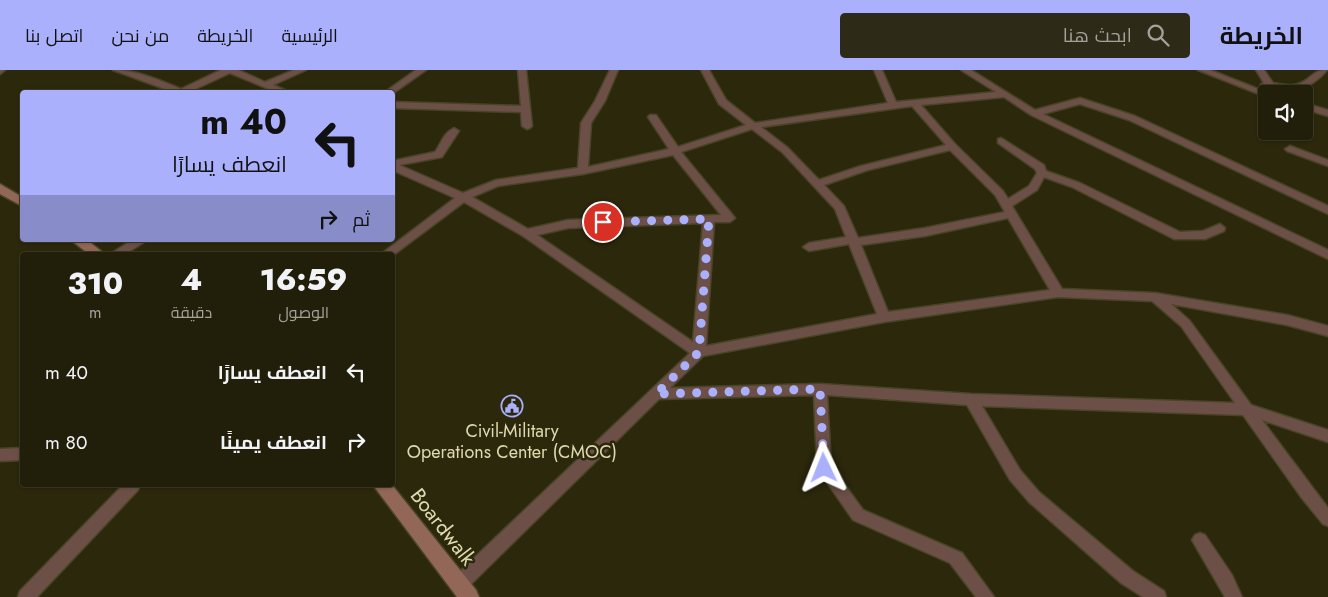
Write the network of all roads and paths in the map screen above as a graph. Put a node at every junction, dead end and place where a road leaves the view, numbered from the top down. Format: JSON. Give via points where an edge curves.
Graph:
{"nodes":[{"id":1,"x":117,"y":70,"type":"edge"},
{"id":2,"x":230,"y":70,"type":"edge"},
{"id":3,"x":302,"y":70,"type":"edge"},
{"id":4,"x":422,"y":70,"type":"edge"},
{"id":5,"x":522,"y":70,"type":"edge"},
{"id":6,"x":614,"y":70,"type":"edge"},
{"id":7,"x":705,"y":70,"type":"edge"},
{"id":8,"x":878,"y":70,"type":"edge"},
{"id":9,"x":965,"y":70,"type":"edge"},
{"id":10,"x":1202,"y":70,"type":"edge"},
{"id":11,"x":1260,"y":70,"type":"edge"},
{"id":12,"x":1323,"y":70,"type":"edge"},
{"id":13,"x":265,"y":85,"type":"junction"},
{"id":14,"x":1267,"y":85,"type":"edge"},
{"id":15,"x":1305,"y":85,"type":"edge"},
{"id":16,"x":1258,"y":88,"type":"edge"},
{"id":17,"x":177,"y":90,"type":"edge"},
{"id":18,"x":186,"y":90,"type":"edge"},
{"id":19,"x":277,"y":90,"type":"edge"},
{"id":20,"x":392,"y":90,"type":"edge"},
{"id":21,"x":1006,"y":94,"type":"junction"},
{"id":22,"x":914,"y":103,"type":"junction"},
{"id":23,"x":395,"y":105,"type":"edge"},
{"id":24,"x":893,"y":105,"type":"junction"},
{"id":25,"x":524,"y":109,"type":"junction"},
{"id":26,"x":1313,"y":109,"type":"edge"},
{"id":27,"x":1034,"y":113,"type":"junction"},
{"id":28,"x":1328,"y":113,"type":"edge"},
{"id":29,"x":654,"y":117,"type":"dead end"},
{"id":30,"x":527,"y":126,"type":"dead end"},
{"id":31,"x":752,"y":126,"type":"junction"},
{"id":32,"x":454,"y":131,"type":"dead end"},
{"id":33,"x":1002,"y":142,"type":"dead end"},
{"id":34,"x":952,"y":146,"type":"junction"},
{"id":35,"x":1290,"y":150,"type":"dead end"},
{"id":36,"x":675,"y":151,"type":"junction"},
{"id":37,"x":1328,"y":163,"type":"edge"},
{"id":38,"x":395,"y":164,"type":"edge"},
{"id":39,"x":395,"y":166,"type":"edge"},
{"id":40,"x":583,"y":171,"type":"junction"},
{"id":41,"x":1042,"y":173,"type":"junction"},
{"id":42,"x":817,"y":184,"type":"junction"},
{"id":43,"x":0,"y":188,"type":"edge"},
{"id":44,"x":463,"y":197,"type":"junction"},
{"id":45,"x":20,"y":201,"type":"edge"},
{"id":46,"x":1008,"y":209,"type":"junction"},
{"id":47,"x":1328,"y":210,"type":"edge"},
{"id":48,"x":709,"y":219,"type":"junction"},
{"id":49,"x":1220,"y":228,"type":"dead end"},
{"id":50,"x":527,"y":233,"type":"junction"},
{"id":51,"x":853,"y":240,"type":"junction"},
{"id":52,"x":81,"y":242,"type":"edge"},
{"id":53,"x":138,"y":242,"type":"edge"},
{"id":54,"x":810,"y":247,"type":"dead end"},
{"id":55,"x":95,"y":252,"type":"edge"},
{"id":56,"x":120,"y":252,"type":"edge"},
{"id":57,"x":390,"y":252,"type":"edge"},
{"id":58,"x":1328,"y":255,"type":"edge"},
{"id":59,"x":1058,"y":293,"type":"junction"},
{"id":60,"x":1155,"y":297,"type":"junction"},
{"id":61,"x":884,"y":317,"type":"junction"},
{"id":62,"x":1328,"y":331,"type":"edge"},
{"id":63,"x":699,"y":352,"type":"junction"},
{"id":64,"x":820,"y":389,"type":"junction"},
{"id":65,"x":656,"y":394,"type":"junction"},
{"id":66,"x":971,"y":400,"type":"junction"},
{"id":67,"x":1248,"y":409,"type":"junction"},
{"id":68,"x":1328,"y":436,"type":"edge"},
{"id":69,"x":20,"y":454,"type":"edge"},
{"id":70,"x":0,"y":455,"type":"edge"},
{"id":71,"x":131,"y":487,"type":"edge"},
{"id":72,"x":384,"y":487,"type":"edge"},
{"id":73,"x":1328,"y":519,"type":"edge"},
{"id":74,"x":1200,"y":540,"type":"dead end"},
{"id":75,"x":464,"y":591,"type":"edge"},
{"id":76,"x":979,"y":595,"type":"edge"},
{"id":77,"x":26,"y":597,"type":"edge"},
{"id":78,"x":1158,"y":597,"type":"edge"},
{"id":79,"x":1234,"y":597,"type":"edge"}],
"edges":[{"from":1,"to":17,"type":"street"},
{"from":2,"to":13,"type":"street"},
{"from":2,"to":18,"type":"street"},
{"from":3,"to":13,"type":"street"},
{"from":4,"to":20,"type":"street"},
{"from":5,"to":25,"type":"street"},
{"from":6,"to":40,"type":"street","via":[[586,122]]},
{"from":7,"to":31,"type":"street","via":[[722,102]]},
{"from":8,"to":24,"type":"street"},
{"from":9,"to":21,"type":"street"},
{"from":10,"to":16,"type":"street"},
{"from":11,"to":14,"type":"street"},
{"from":12,"to":15,"type":"street"},
{"from":13,"to":19,"type":"street"},
{"from":21,"to":22,"type":"street"},
{"from":21,"to":27,"type":"street"},
{"from":22,"to":24,"type":"street"},
{"from":22,"to":34,"type":"street"},
{"from":23,"to":25,"type":"street"},
{"from":24,"to":31,"type":"street"},
{"from":25,"to":30,"type":"street"},
{"from":26,"to":28,"type":"street"},
{"from":27,"to":47,"type":"street","via":[[1080,100],[1132,118]]},
{"from":27,"to":58,"type":"street"},
{"from":29,"to":36,"type":"street"},
{"from":31,"to":36,"type":"street"},
{"from":31,"to":42,"type":"street","via":[[784,150]]},
{"from":32,"to":38,"type":"street","via":[[438,155]]},
{"from":33,"to":41,"type":"street","via":[[1040,167]]},
{"from":34,"to":42,"type":"street"},
{"from":34,"to":46,"type":"street","via":[[999,193]]},
{"from":35,"to":37,"type":"street"},
{"from":36,"to":40,"type":"street"},
{"from":36,"to":48,"type":"street","via":[[730,218]]},
{"from":39,"to":44,"type":"street"},
{"from":40,"to":44,"type":"street","via":[[496,184]]},
{"from":41,"to":46,"type":"street","via":[[1033,188]]},
{"from":41,"to":49,"type":"street","via":[[1076,185],[1178,236],[1205,235]]},
{"from":42,"to":51,"type":"street","via":[[840,208]]},
{"from":43,"to":45,"type":"street"},
{"from":44,"to":50,"type":"street"},
{"from":44,"to":57,"type":"street"},
{"from":46,"to":51,"type":"street","via":[[925,232]]},
{"from":46,"to":59,"type":"street"},
{"from":48,"to":50,"type":"street","via":[[568,224]]},
{"from":48,"to":63,"type":"street"},
{"from":50,"to":63,"type":"street"},
{"from":51,"to":54,"type":"street"},
{"from":51,"to":61,"type":"street"},
{"from":52,"to":55,"type":"street"},
{"from":53,"to":56,"type":"street"},
{"from":59,"to":60,"type":"street"},
{"from":59,"to":61,"type":"street"},
{"from":60,"to":62,"type":"street","via":[[1286,320]]},
{"from":60,"to":67,"type":"street","via":[[1185,323]]},
{"from":61,"to":63,"type":"street"},
{"from":63,"to":65,"type":"street"},
{"from":64,"to":65,"type":"street"},
{"from":64,"to":66,"type":"street"},
{"from":64,"to":76,"type":"street","via":[[824,468],[858,515],[956,558]]},
{"from":65,"to":75,"type":"street"},
{"from":66,"to":67,"type":"street"},
{"from":66,"to":78,"type":"street","via":[[1014,475],[1034,497],[1127,577]]},
{"from":67,"to":68,"type":"street"},
{"from":67,"to":73,"type":"street"},
{"from":69,"to":70,"type":"street"},
{"from":71,"to":77,"type":"street"},
{"from":72,"to":75,"type":"street","name":"Boardwalk"},
{"from":74,"to":79,"type":"street"}]}
